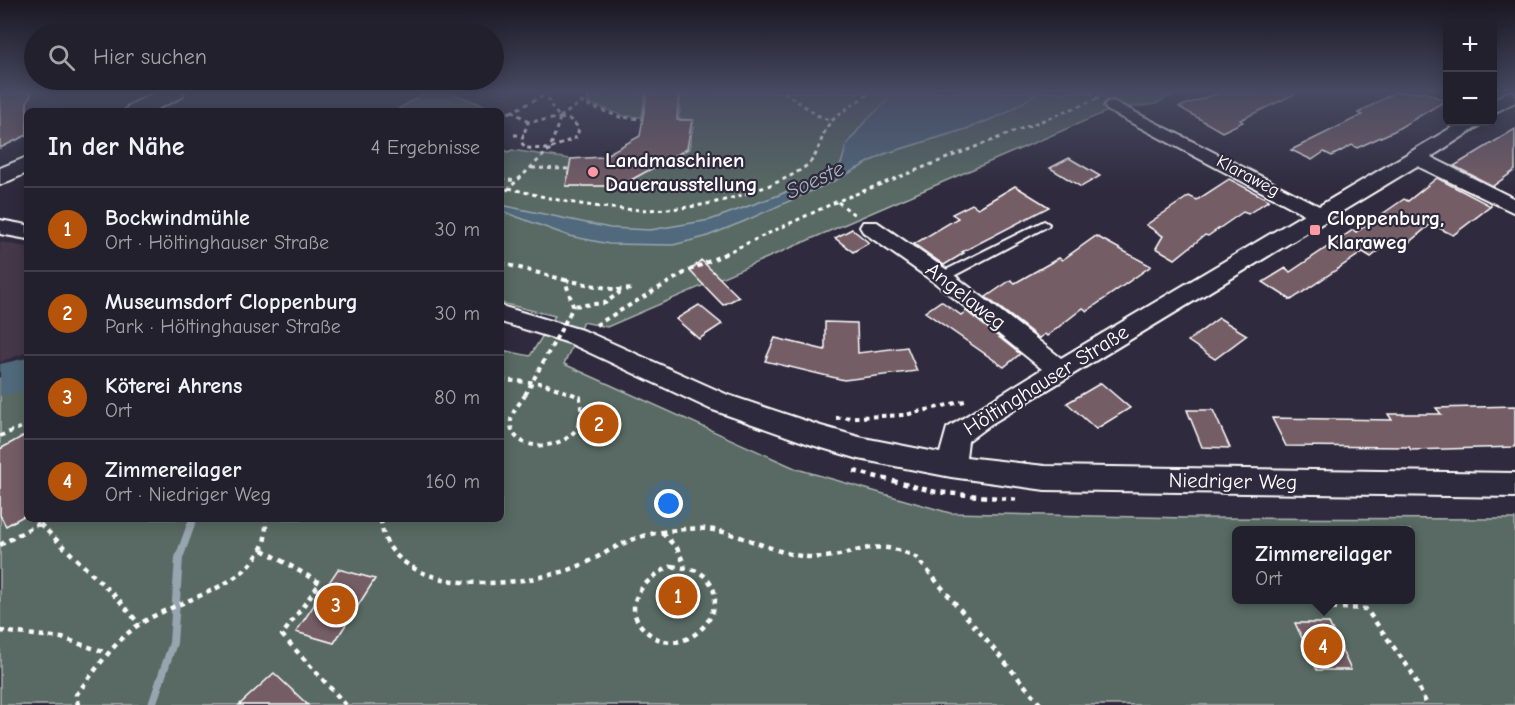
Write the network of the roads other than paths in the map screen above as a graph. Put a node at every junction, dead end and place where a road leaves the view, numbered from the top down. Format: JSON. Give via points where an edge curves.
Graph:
{"nodes":[{"id":1,"x":1149,"y":125,"type":"edge"},
{"id":2,"x":1467,"y":126,"type":"edge"},
{"id":3,"x":1417,"y":158,"type":"junction"},
{"id":4,"x":24,"y":166,"type":"edge"},
{"id":5,"x":0,"y":178,"type":"edge"},
{"id":6,"x":1515,"y":207,"type":"edge"},
{"id":7,"x":1319,"y":214,"type":"junction"},
{"id":8,"x":1044,"y":224,"type":"dead end"},
{"id":9,"x":870,"y":226,"type":"dead end"},
{"id":10,"x":0,"y":227,"type":"edge"},
{"id":11,"x":24,"y":231,"type":"edge"},
{"id":12,"x":942,"y":276,"type":"junction"},
{"id":13,"x":504,"y":316,"type":"edge"},
{"id":14,"x":1059,"y":369,"type":"junction"},
{"id":15,"x":951,"y":466,"type":"junction"},
{"id":16,"x":1515,"y":485,"type":"edge"}],
"edges":[{"from":1,"to":7,"type":"street","name":"Klaraweg"},
{"from":2,"to":3,"type":"street","name":"Höltinghauser Straße"},
{"from":3,"to":6,"type":"street"},
{"from":3,"to":7,"type":"street","name":"Höltinghauser Straße"},
{"from":4,"to":5,"type":"street"},
{"from":7,"to":14,"type":"street","name":"Höltinghauser Straße"},
{"from":8,"to":12,"type":"lane"},
{"from":9,"to":12,"type":"street","name":"Angelaweg"},
{"from":10,"to":11,"type":"street"},
{"from":12,"to":14,"type":"street","name":"Angelaweg"},
{"from":13,"to":15,"type":"street","via":[[581,339],[719,402],[821,437]]},
{"from":14,"to":15,"type":"street","name":"Höltinghauser Straße","via":[[956,436]]},
{"from":15,"to":16,"type":"street","name":"Niedriger Weg","via":[[1045,478]]}]}
